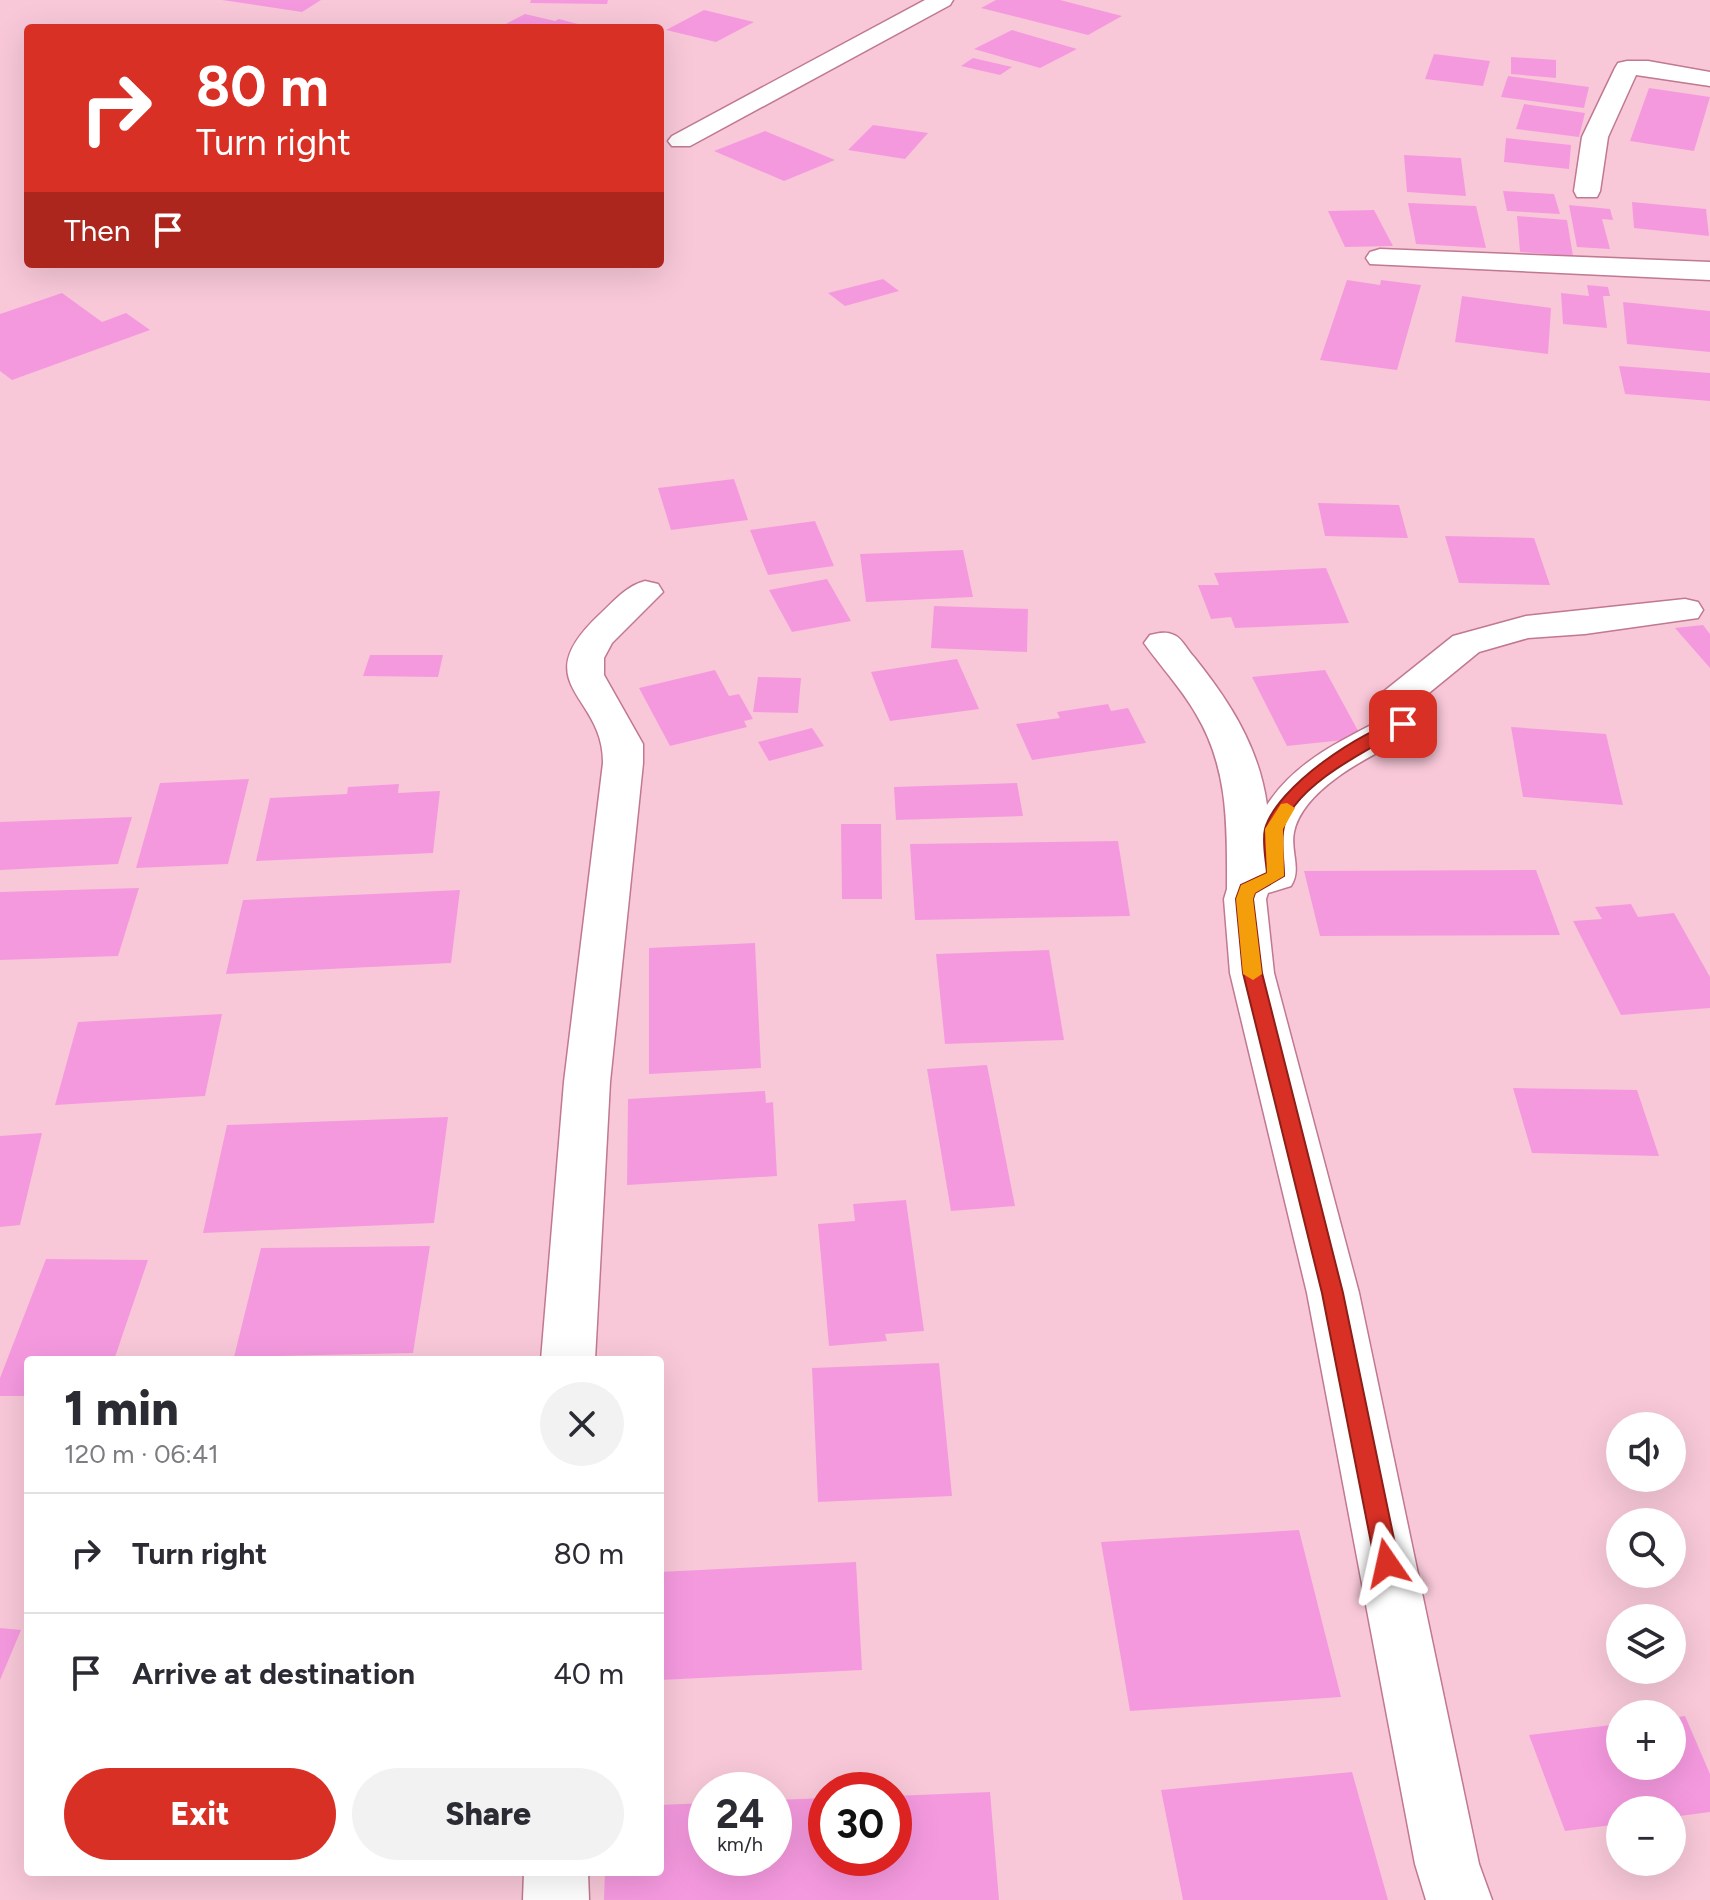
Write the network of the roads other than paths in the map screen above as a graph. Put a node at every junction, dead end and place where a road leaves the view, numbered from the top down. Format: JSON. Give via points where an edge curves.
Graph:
{"nodes":[{"id":1,"x":942,"y":0,"type":"edge"},
{"id":2,"x":1710,"y":79,"type":"edge"},
{"id":3,"x":681,"y":141,"type":"dead end"},
{"id":4,"x":1587,"y":191,"type":"dead end"},
{"id":5,"x":1380,"y":258,"type":"dead end"},
{"id":6,"x":1710,"y":271,"type":"edge"},
{"id":7,"x":645,"y":592,"type":"dead end"},
{"id":8,"x":1685,"y":610,"type":"dead end"},
{"id":9,"x":1163,"y":643,"type":"dead end"},
{"id":10,"x":1248,"y":889,"type":"junction"},
{"id":11,"x":568,"y":1356,"type":"edge"},
{"id":12,"x":556,"y":1876,"type":"edge"},
{"id":13,"x":556,"y":1900,"type":"edge"},
{"id":14,"x":1459,"y":1900,"type":"edge"}],
"edges":[{"from":1,"to":3,"type":"street"},
{"from":2,"to":4,"type":"street","via":[[1627,68],[1595,137]]},
{"from":5,"to":6,"type":"street"},
{"from":7,"to":11,"type":"street","via":[[597,637],[585,658],[585,675],[623,744],[623,763],[587,1082]]},
{"from":8,"to":10,"type":"street","via":[[1526,627],[1466,644],[1392,704],[1403,724],[1332,762],[1297,791],[1274,829],[1276,876]]},
{"from":9,"to":10,"type":"street","via":[[1214,708],[1238,759]]},
{"from":10,"to":14,"type":"street","via":[[1252,973],[1333,1293],[1447,1864]]},
{"from":12,"to":13,"type":"street"}]}
